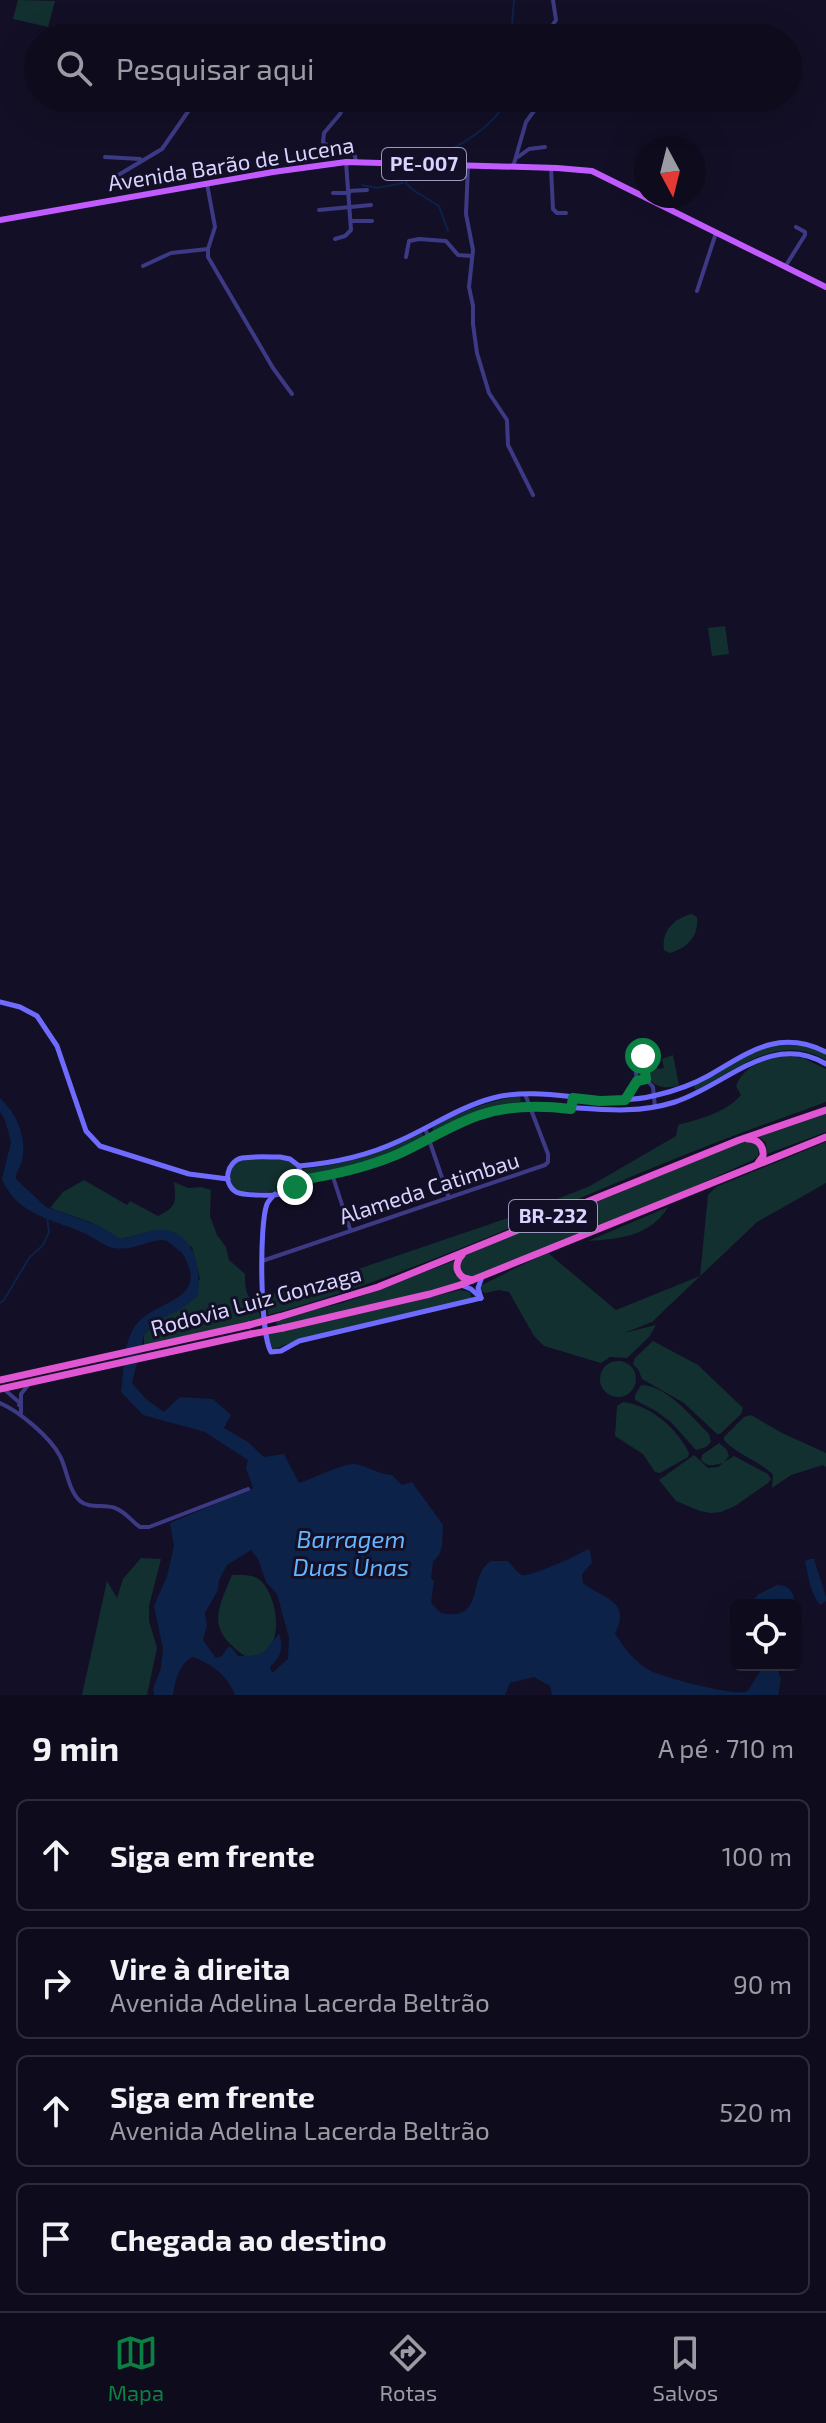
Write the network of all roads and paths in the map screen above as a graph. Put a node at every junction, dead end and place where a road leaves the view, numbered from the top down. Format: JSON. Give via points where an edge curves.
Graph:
{"nodes":[{"id":1,"x":553,"y":0,"type":"edge"},
{"id":2,"x":553,"y":24,"type":"edge"},
{"id":3,"x":188,"y":112,"type":"edge"},
{"id":4,"x":340,"y":112,"type":"edge"},
{"id":5,"x":533,"y":112,"type":"edge"},
{"id":6,"x":545,"y":147,"type":"dead end"},
{"id":7,"x":105,"y":157,"type":"dead end"},
{"id":8,"x":516,"y":158,"type":"junction"},
{"id":9,"x":142,"y":160,"type":"junction"},
{"id":10,"x":346,"y":162,"type":"junction"},
{"id":11,"x":356,"y":162,"type":"junction"},
{"id":12,"x":468,"y":166,"type":"junction"},
{"id":13,"x":513,"y":167,"type":"junction"},
{"id":14,"x":551,"y":168,"type":"junction"},
{"id":15,"x":115,"y":177,"type":"dead end"},
{"id":16,"x":207,"y":184,"type":"junction"},
{"id":17,"x":367,"y":190,"type":"dead end"},
{"id":18,"x":348,"y":192,"type":"junction"},
{"id":19,"x":333,"y":193,"type":"dead end"},
{"id":20,"x":371,"y":205,"type":"dead end"},
{"id":21,"x":350,"y":207,"type":"junction"},
{"id":22,"x":319,"y":210,"type":"dead end"},
{"id":23,"x":566,"y":213,"type":"dead end"},
{"id":24,"x":0,"y":220,"type":"edge"},
{"id":25,"x":351,"y":221,"type":"junction"},
{"id":26,"x":372,"y":221,"type":"dead end"},
{"id":27,"x":796,"y":227,"type":"dead end"},
{"id":28,"x":716,"y":233,"type":"junction"},
{"id":29,"x":335,"y":239,"type":"dead end"},
{"id":30,"x":208,"y":249,"type":"junction"},
{"id":31,"x":472,"y":256,"type":"junction"},
{"id":32,"x":406,"y":257,"type":"dead end"},
{"id":33,"x":143,"y":266,"type":"dead end"},
{"id":34,"x":785,"y":267,"type":"junction"},
{"id":35,"x":826,"y":287,"type":"edge"},
{"id":36,"x":697,"y":291,"type":"dead end"},
{"id":37,"x":292,"y":394,"type":"dead end"},
{"id":38,"x":533,"y":495,"type":"dead end"},
{"id":39,"x":0,"y":1002,"type":"edge"},
{"id":40,"x":826,"y":1052,"type":"edge"},
{"id":41,"x":826,"y":1064,"type":"edge"},
{"id":42,"x":646,"y":1079,"type":"junction"},
{"id":43,"x":637,"y":1081,"type":"junction"},
{"id":44,"x":691,"y":1084,"type":"junction"},
{"id":45,"x":653,"y":1087,"type":"junction"},
{"id":46,"x":671,"y":1091,"type":"junction"},
{"id":47,"x":525,"y":1094,"type":"junction"},
{"id":48,"x":694,"y":1094,"type":"junction"},
{"id":49,"x":654,"y":1096,"type":"junction"},
{"id":50,"x":573,"y":1098,"type":"junction"},
{"id":51,"x":625,"y":1100,"type":"junction"},
{"id":52,"x":528,"y":1106,"type":"junction"},
{"id":53,"x":655,"y":1107,"type":"junction"},
{"id":54,"x":571,"y":1109,"type":"junction"},
{"id":55,"x":826,"y":1110,"type":"edge"},
{"id":56,"x":425,"y":1128,"type":"junction"},
{"id":57,"x":826,"y":1137,"type":"edge"},
{"id":58,"x":430,"y":1139,"type":"junction"},
{"id":59,"x":739,"y":1140,"type":"junction"},
{"id":60,"x":299,"y":1166,"type":"junction"},
{"id":61,"x":749,"y":1168,"type":"junction"},
{"id":62,"x":332,"y":1174,"type":"junction"},
{"id":63,"x":228,"y":1179,"type":"junction"},
{"id":64,"x":300,"y":1180,"type":"junction"},
{"id":65,"x":257,"y":1194,"type":"junction"},
{"id":66,"x":275,"y":1194,"type":"junction"},
{"id":67,"x":449,"y":1198,"type":"junction"},
{"id":68,"x":266,"y":1206,"type":"junction"},
{"id":69,"x":350,"y":1230,"type":"junction"},
{"id":70,"x":467,"y":1251,"type":"junction"},
{"id":71,"x":262,"y":1261,"type":"junction"},
{"id":72,"x":479,"y":1277,"type":"junction"},
{"id":73,"x":460,"y":1285,"type":"junction"},
{"id":74,"x":481,"y":1298,"type":"junction"},
{"id":75,"x":160,"y":1349,"type":"junction"},
{"id":76,"x":32,"y":1382,"type":"junction"},
{"id":77,"x":1,"y":1386,"type":"edge"},
{"id":78,"x":0,"y":1403,"type":"edge"},
{"id":79,"x":20,"y":1403,"type":"junction"},
{"id":80,"x":16,"y":1411,"type":"junction"},
{"id":81,"x":21,"y":1415,"type":"junction"},
{"id":82,"x":248,"y":1489,"type":"dead end"}],
"edges":[{"from":1,"to":2,"type":"street"},
{"from":3,"to":9,"type":"street","via":[[162,149]]},
{"from":4,"to":11,"type":"street","via":[[323,142],[330,149],[352,152]]},
{"from":5,"to":8,"type":"street"},
{"from":6,"to":8,"type":"street"},
{"from":7,"to":9,"type":"street"},
{"from":8,"to":13,"type":"street"},
{"from":9,"to":15,"type":"street"},
{"from":10,"to":11,"type":"main road","name":"Avenida Barão de Lucena","number":"PE-007"},
{"from":10,"to":16,"type":"main road","name":"Avenida Barão de Lucena","number":"PE-007"},
{"from":10,"to":18,"type":"street"},
{"from":11,"to":12,"type":"main road","name":"Avenida Barão de Lucena","number":"PE-007"},
{"from":12,"to":13,"type":"main road","name":"Avenida Barão de Lucena","number":"PE-007"},
{"from":12,"to":31,"type":"street","via":[[466,214]]},
{"from":13,"to":14,"type":"main road","name":"Avenida Barão de Lucena","number":"PE-007"},
{"from":14,"to":23,"type":"street","via":[[553,209]]},
{"from":14,"to":28,"type":"main road","name":"Avenida Barão de Lucena","number":"PE-007","via":[[592,171]]},
{"from":16,"to":24,"type":"main road","name":"Avenida Barão de Lucena","number":"PE-007"},
{"from":16,"to":30,"type":"street","via":[[215,227]]},
{"from":17,"to":18,"type":"street"},
{"from":18,"to":19,"type":"street"},
{"from":18,"to":21,"type":"street"},
{"from":20,"to":21,"type":"street"},
{"from":21,"to":22,"type":"street"},
{"from":21,"to":25,"type":"street"},
{"from":25,"to":26,"type":"street"},
{"from":25,"to":29,"type":"street","via":[[350,233]]},
{"from":27,"to":34,"type":"street","via":[[805,235]]},
{"from":28,"to":34,"type":"main road","name":"Avenida Barão de Lucena","number":"PE-007"},
{"from":28,"to":36,"type":"street"},
{"from":30,"to":33,"type":"street","via":[[171,253]]},
{"from":30,"to":37,"type":"street","via":[[210,261]]},
{"from":31,"to":32,"type":"street","via":[[458,255],[446,241],[414,239]]},
{"from":31,"to":38,"type":"street","via":[[469,287],[477,353],[489,393],[507,420],[508,445]]},
{"from":34,"to":35,"type":"main road","name":"Avenida Barão de Lucena","number":"PE-007"},
{"from":39,"to":63,"type":"main road","via":[[37,1016],[57,1046],[86,1131],[100,1146],[189,1174]]},
{"from":40,"to":44,"type":"main road","via":[[805,1044],[774,1043]]},
{"from":41,"to":48,"type":"main road","via":[[805,1055],[771,1055]]},
{"from":42,"to":43,"type":"street"},
{"from":42,"to":43,"type":"street","via":[[644,1058],[634,1060]]},
{"from":42,"to":45,"type":"street"},
{"from":43,"to":51,"type":"street"},
{"from":44,"to":46,"type":"main road"},
{"from":44,"to":48,"type":"street"},
{"from":45,"to":46,"type":"street"},
{"from":45,"to":49,"type":"street"},
{"from":46,"to":49,"type":"main road"},
{"from":47,"to":50,"type":"main road"},
{"from":47,"to":52,"type":"street"},
{"from":47,"to":56,"type":"main road","via":[[483,1101]]},
{"from":48,"to":53,"type":"main road"},
{"from":49,"to":51,"type":"main road"},
{"from":49,"to":53,"type":"street"},
{"from":50,"to":51,"type":"main road"},
{"from":50,"to":54,"type":"street"},
{"from":52,"to":54,"type":"main road"},
{"from":52,"to":58,"type":"main road","via":[[477,1116]]},
{"from":52,"to":67,"type":"street","name":"Alameda Catimbau","via":[[548,1162]]},
{"from":53,"to":54,"type":"main road"},
{"from":55,"to":59,"type":"highway","name":"Rodovia Luiz Gonzaga","number":"BR-232"},
{"from":56,"to":58,"type":"street"},
{"from":56,"to":60,"type":"main road","via":[[354,1157]]},
{"from":57,"to":61,"type":"highway","name":"Rodovia Luiz Gonzaga","number":"BR-232"},
{"from":58,"to":62,"type":"main road","via":[[384,1160]]},
{"from":58,"to":67,"type":"street"},
{"from":59,"to":61,"type":"highway","via":[[752,1139],[762,1147],[762,1160]]},
{"from":59,"to":70,"type":"highway","name":"Rodovia Luiz Gonzaga","number":"BR-232"},
{"from":60,"to":63,"type":"main road","via":[[286,1157],[242,1158],[231,1164]]},
{"from":60,"to":64,"type":"main road"},
{"from":61,"to":72,"type":"highway","name":"Rodovia Luiz Gonzaga","number":"BR-232"},
{"from":62,"to":64,"type":"main road"},
{"from":62,"to":69,"type":"street"},
{"from":63,"to":65,"type":"main road","via":[[238,1192]]},
{"from":64,"to":66,"type":"main road","via":[[287,1193]]},
{"from":65,"to":66,"type":"main road"},
{"from":65,"to":68,"type":"main road"},
{"from":66,"to":68,"type":"main road"},
{"from":67,"to":69,"type":"street","name":"Alameda Catimbau"},
{"from":68,"to":71,"type":"main road"},
{"from":69,"to":71,"type":"street","name":"Alameda Catimbau"},
{"from":70,"to":72,"type":"highway","via":[[457,1270],[467,1279]]},
{"from":70,"to":75,"type":"highway","name":"Rodovia Luiz Gonzaga","number":"BR-232","bridge":true,"via":[[351,1297]]},
{"from":71,"to":74,"type":"main road","via":[[268,1349],[274,1352],[299,1341]]},
{"from":72,"to":73,"type":"highway","name":"Rodovia Luiz Gonzaga","number":"BR-232"},
{"from":72,"to":74,"type":"main road"},
{"from":73,"to":74,"type":"main road"},
{"from":73,"to":75,"type":"highway","name":"Rodovia Luiz Gonzaga","number":"BR-232","bridge":true,"via":[[283,1328]]},
{"from":75,"to":76,"type":"highway","name":"Rodovia Luiz Gonzaga","number":"BR-232"},
{"from":75,"to":77,"type":"highway","name":"Rodovia Luiz Gonzaga","number":"BR-232","via":[[116,1354]]},
{"from":76,"to":77,"type":"highway","name":"Rodovia Luiz Gonzaga","number":"BR-232"},
{"from":76,"to":79,"type":"street"},
{"from":77,"to":79,"type":"street"},
{"from":78,"to":80,"type":"street"},
{"from":79,"to":80,"type":"street"},
{"from":79,"to":81,"type":"street"},
{"from":80,"to":81,"type":"street"},
{"from":81,"to":82,"type":"street","via":[[55,1448],[81,1502],[124,1512],[140,1527]]}]}
